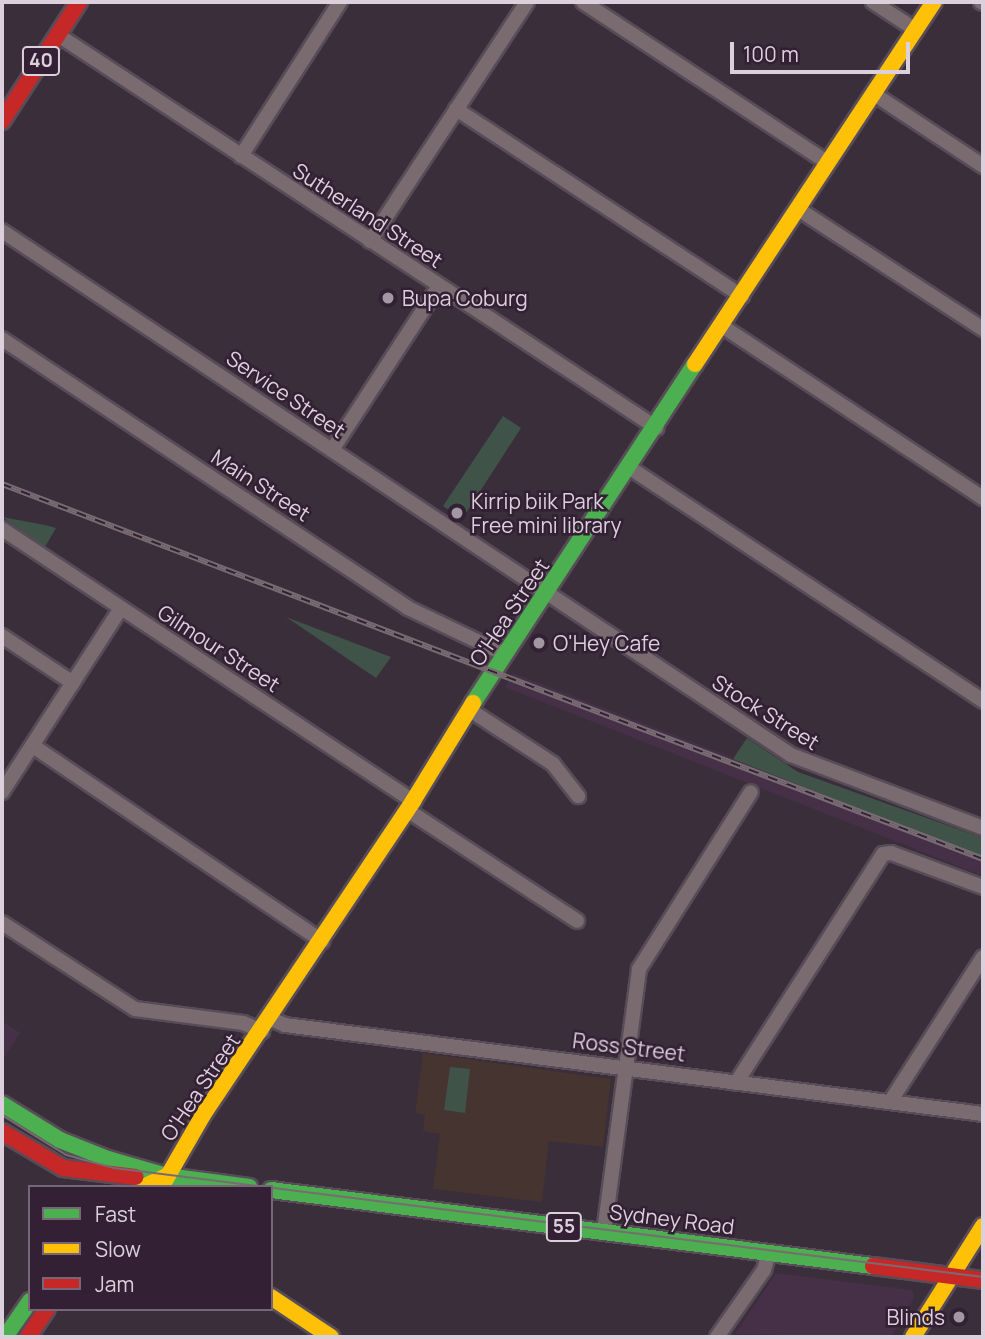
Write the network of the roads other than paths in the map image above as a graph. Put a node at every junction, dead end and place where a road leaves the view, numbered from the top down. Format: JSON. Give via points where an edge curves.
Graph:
{"nodes":[{"id":1,"x":79,"y":2,"type":"edge"},
{"id":2,"x":340,"y":2,"type":"edge"},
{"id":3,"x":527,"y":2,"type":"edge"},
{"id":4,"x":583,"y":2,"type":"edge"},
{"id":5,"x":873,"y":2,"type":"edge"},
{"id":6,"x":934,"y":2,"type":"edge"},
{"id":7,"x":916,"y":30,"type":"junction"},
{"id":8,"x":58,"y":35,"type":"junction"},
{"id":9,"x":874,"y":94,"type":"junction"},
{"id":10,"x":456,"y":109,"type":"junction"},
{"id":11,"x":2,"y":121,"type":"edge"},
{"id":12,"x":241,"y":156,"type":"junction"},
{"id":13,"x":828,"y":163,"type":"junction"},
{"id":14,"x":983,"y":166,"type":"edge"},
{"id":15,"x":798,"y":209,"type":"junction"},
{"id":16,"x":2,"y":231,"type":"edge"},
{"id":17,"x":370,"y":242,"type":"junction"},
{"id":18,"x":439,"y":286,"type":"junction"},
{"id":19,"x":742,"y":296,"type":"junction"},
{"id":20,"x":722,"y":326,"type":"junction"},
{"id":21,"x":983,"y":329,"type":"edge"},
{"id":22,"x":2,"y":339,"type":"edge"},
{"id":23,"x":657,"y":428,"type":"junction"},
{"id":24,"x":332,"y":450,"type":"junction"},
{"id":25,"x":630,"y":468,"type":"junction"},
{"id":26,"x":983,"y":498,"type":"edge"},
{"id":27,"x":2,"y":529,"type":"edge"},
{"id":28,"x":546,"y":593,"type":"junction"},
{"id":29,"x":121,"y":608,"type":"junction"},
{"id":30,"x":2,"y":636,"type":"edge"},
{"id":31,"x":504,"y":654,"type":"junction"},
{"id":32,"x":73,"y":683,"type":"junction"},
{"id":33,"x":983,"y":702,"type":"edge"},
{"id":34,"x":470,"y":710,"type":"junction"},
{"id":35,"x":33,"y":746,"type":"junction"},
{"id":36,"x":2,"y":792,"type":"edge"},
{"id":37,"x":751,"y":792,"type":"dead end"},
{"id":38,"x":578,"y":796,"type":"dead end"},
{"id":39,"x":410,"y":805,"type":"junction"},
{"id":40,"x":983,"y":828,"type":"edge"},
{"id":41,"x":983,"y":887,"type":"edge"},
{"id":42,"x":577,"y":921,"type":"dead end"},
{"id":43,"x":2,"y":923,"type":"edge"},
{"id":44,"x":322,"y":941,"type":"junction"},
{"id":45,"x":983,"y":957,"type":"edge"},
{"id":46,"x":267,"y":1025,"type":"junction"},
{"id":47,"x":626,"y":1067,"type":"junction"},
{"id":48,"x":736,"y":1083,"type":"junction"},
{"id":49,"x":890,"y":1102,"type":"junction"},
{"id":50,"x":2,"y":1104,"type":"edge"},
{"id":51,"x":983,"y":1114,"type":"edge"},
{"id":52,"x":2,"y":1132,"type":"edge"},
{"id":53,"x":76,"y":1171,"type":"junction"},
{"id":54,"x":162,"y":1183,"type":"edge"},
{"id":55,"x":95,"y":1185,"type":"edge"},
{"id":56,"x":206,"y":1185,"type":"edge"},
{"id":57,"x":273,"y":1190,"type":"edge"},
{"id":58,"x":983,"y":1226,"type":"edge"},
{"id":59,"x":604,"y":1232,"type":"junction"},
{"id":60,"x":769,"y":1253,"type":"junction"},
{"id":61,"x":951,"y":1276,"type":"junction"},
{"id":62,"x":983,"y":1280,"type":"edge"},
{"id":63,"x":273,"y":1298,"type":"edge"},
{"id":64,"x":28,"y":1304,"type":"edge"},
{"id":65,"x":46,"y":1311,"type":"edge"},
{"id":66,"x":5,"y":1337,"type":"edge"},
{"id":67,"x":28,"y":1337,"type":"edge"},
{"id":68,"x":331,"y":1337,"type":"edge"},
{"id":69,"x":718,"y":1337,"type":"edge"},
{"id":70,"x":913,"y":1337,"type":"edge"}],
"edges":[{"from":1,"to":8,"type":"main road","number":"40"},
{"from":2,"to":12,"type":"street"},
{"from":3,"to":10,"type":"street"},
{"from":4,"to":13,"type":"street"},
{"from":5,"to":7,"type":"street"},
{"from":6,"to":7,"type":"main road","name":"O'Hea Street"},
{"from":7,"to":9,"type":"main road","name":"O'Hea Street"},
{"from":8,"to":11,"type":"main road","number":"40"},
{"from":8,"to":12,"type":"street","name":"Sutherland Street"},
{"from":9,"to":13,"type":"main road","name":"O'Hea Street"},
{"from":9,"to":14,"type":"street"},
{"from":10,"to":17,"type":"street"},
{"from":10,"to":19,"type":"street"},
{"from":12,"to":17,"type":"street","name":"Sutherland Street"},
{"from":13,"to":15,"type":"main road","name":"O'Hea Street"},
{"from":15,"to":19,"type":"main road","name":"O'Hea Street"},
{"from":15,"to":21,"type":"street"},
{"from":16,"to":24,"type":"street","name":"Service Street"},
{"from":17,"to":18,"type":"street","name":"Sutherland Street"},
{"from":18,"to":23,"type":"street","name":"Sutherland Street"},
{"from":18,"to":24,"type":"street"},
{"from":19,"to":20,"type":"main road","name":"O'Hea Street"},
{"from":20,"to":23,"type":"main road","name":"O'Hea Street"},
{"from":20,"to":26,"type":"street"},
{"from":22,"to":31,"type":"street","name":"Main Street","via":[[408,608]]},
{"from":23,"to":25,"type":"main road","name":"O'Hea Street"},
{"from":24,"to":28,"type":"street","name":"Service Street"},
{"from":25,"to":28,"type":"main road","name":"O'Hea Street"},
{"from":25,"to":33,"type":"street"},
{"from":27,"to":29,"type":"street","name":"Gilmour Street"},
{"from":28,"to":31,"type":"main road","name":"O'Hea Street"},
{"from":28,"to":40,"type":"street","name":"Stock Street","via":[[804,763]]},
{"from":29,"to":32,"type":"street"},
{"from":29,"to":39,"type":"street","name":"Gilmour Street"},
{"from":30,"to":32,"type":"street"},
{"from":31,"to":34,"type":"main road","name":"O'Hea Street"},
{"from":32,"to":35,"type":"street"},
{"from":34,"to":38,"type":"street","via":[[553,764]]},
{"from":34,"to":39,"type":"main road","name":"O'Hea Street"},
{"from":35,"to":36,"type":"street"},
{"from":35,"to":44,"type":"street"},
{"from":37,"to":47,"type":"street","via":[[641,962]]},
{"from":39,"to":42,"type":"street","name":"Gilmour Street"},
{"from":39,"to":44,"type":"main road","name":"O'Hea Street"},
{"from":41,"to":48,"type":"street","via":[[887,852]]},
{"from":43,"to":46,"type":"street","name":"Ross Street","via":[[135,1009]]},
{"from":44,"to":46,"type":"main road","name":"O'Hea Street"},
{"from":45,"to":49,"type":"street"},
{"from":46,"to":47,"type":"street","name":"Ross Street"},
{"from":46,"to":54,"type":"main road","name":"O'Hea Street"},
{"from":47,"to":48,"type":"street","name":"Ross Street"},
{"from":47,"to":59,"type":"street"},
{"from":48,"to":49,"type":"street","name":"Ross Street"},
{"from":49,"to":51,"type":"street","name":"Ross Street"},
{"from":50,"to":54,"type":"main road","via":[[80,1149]]},
{"from":52,"to":53,"type":"main road","via":[[42,1158]]},
{"from":53,"to":54,"type":"main road"},
{"from":53,"to":55,"type":"main road"},
{"from":54,"to":56,"type":"main road"},
{"from":57,"to":59,"type":"main road","name":"Sydney Road","number":"55"},
{"from":58,"to":61,"type":"main road"},
{"from":59,"to":60,"type":"main road","name":"Sydney Road","number":"55"},
{"from":60,"to":61,"type":"main road","name":"Sydney Road","number":"55"},
{"from":60,"to":69,"type":"street","via":[[764,1270]]},
{"from":61,"to":62,"type":"main road","name":"Sydney Road","number":"55"},
{"from":61,"to":70,"type":"main road"},
{"from":63,"to":68,"type":"main road"},
{"from":64,"to":66,"type":"main road"},
{"from":65,"to":67,"type":"main road"}]}
